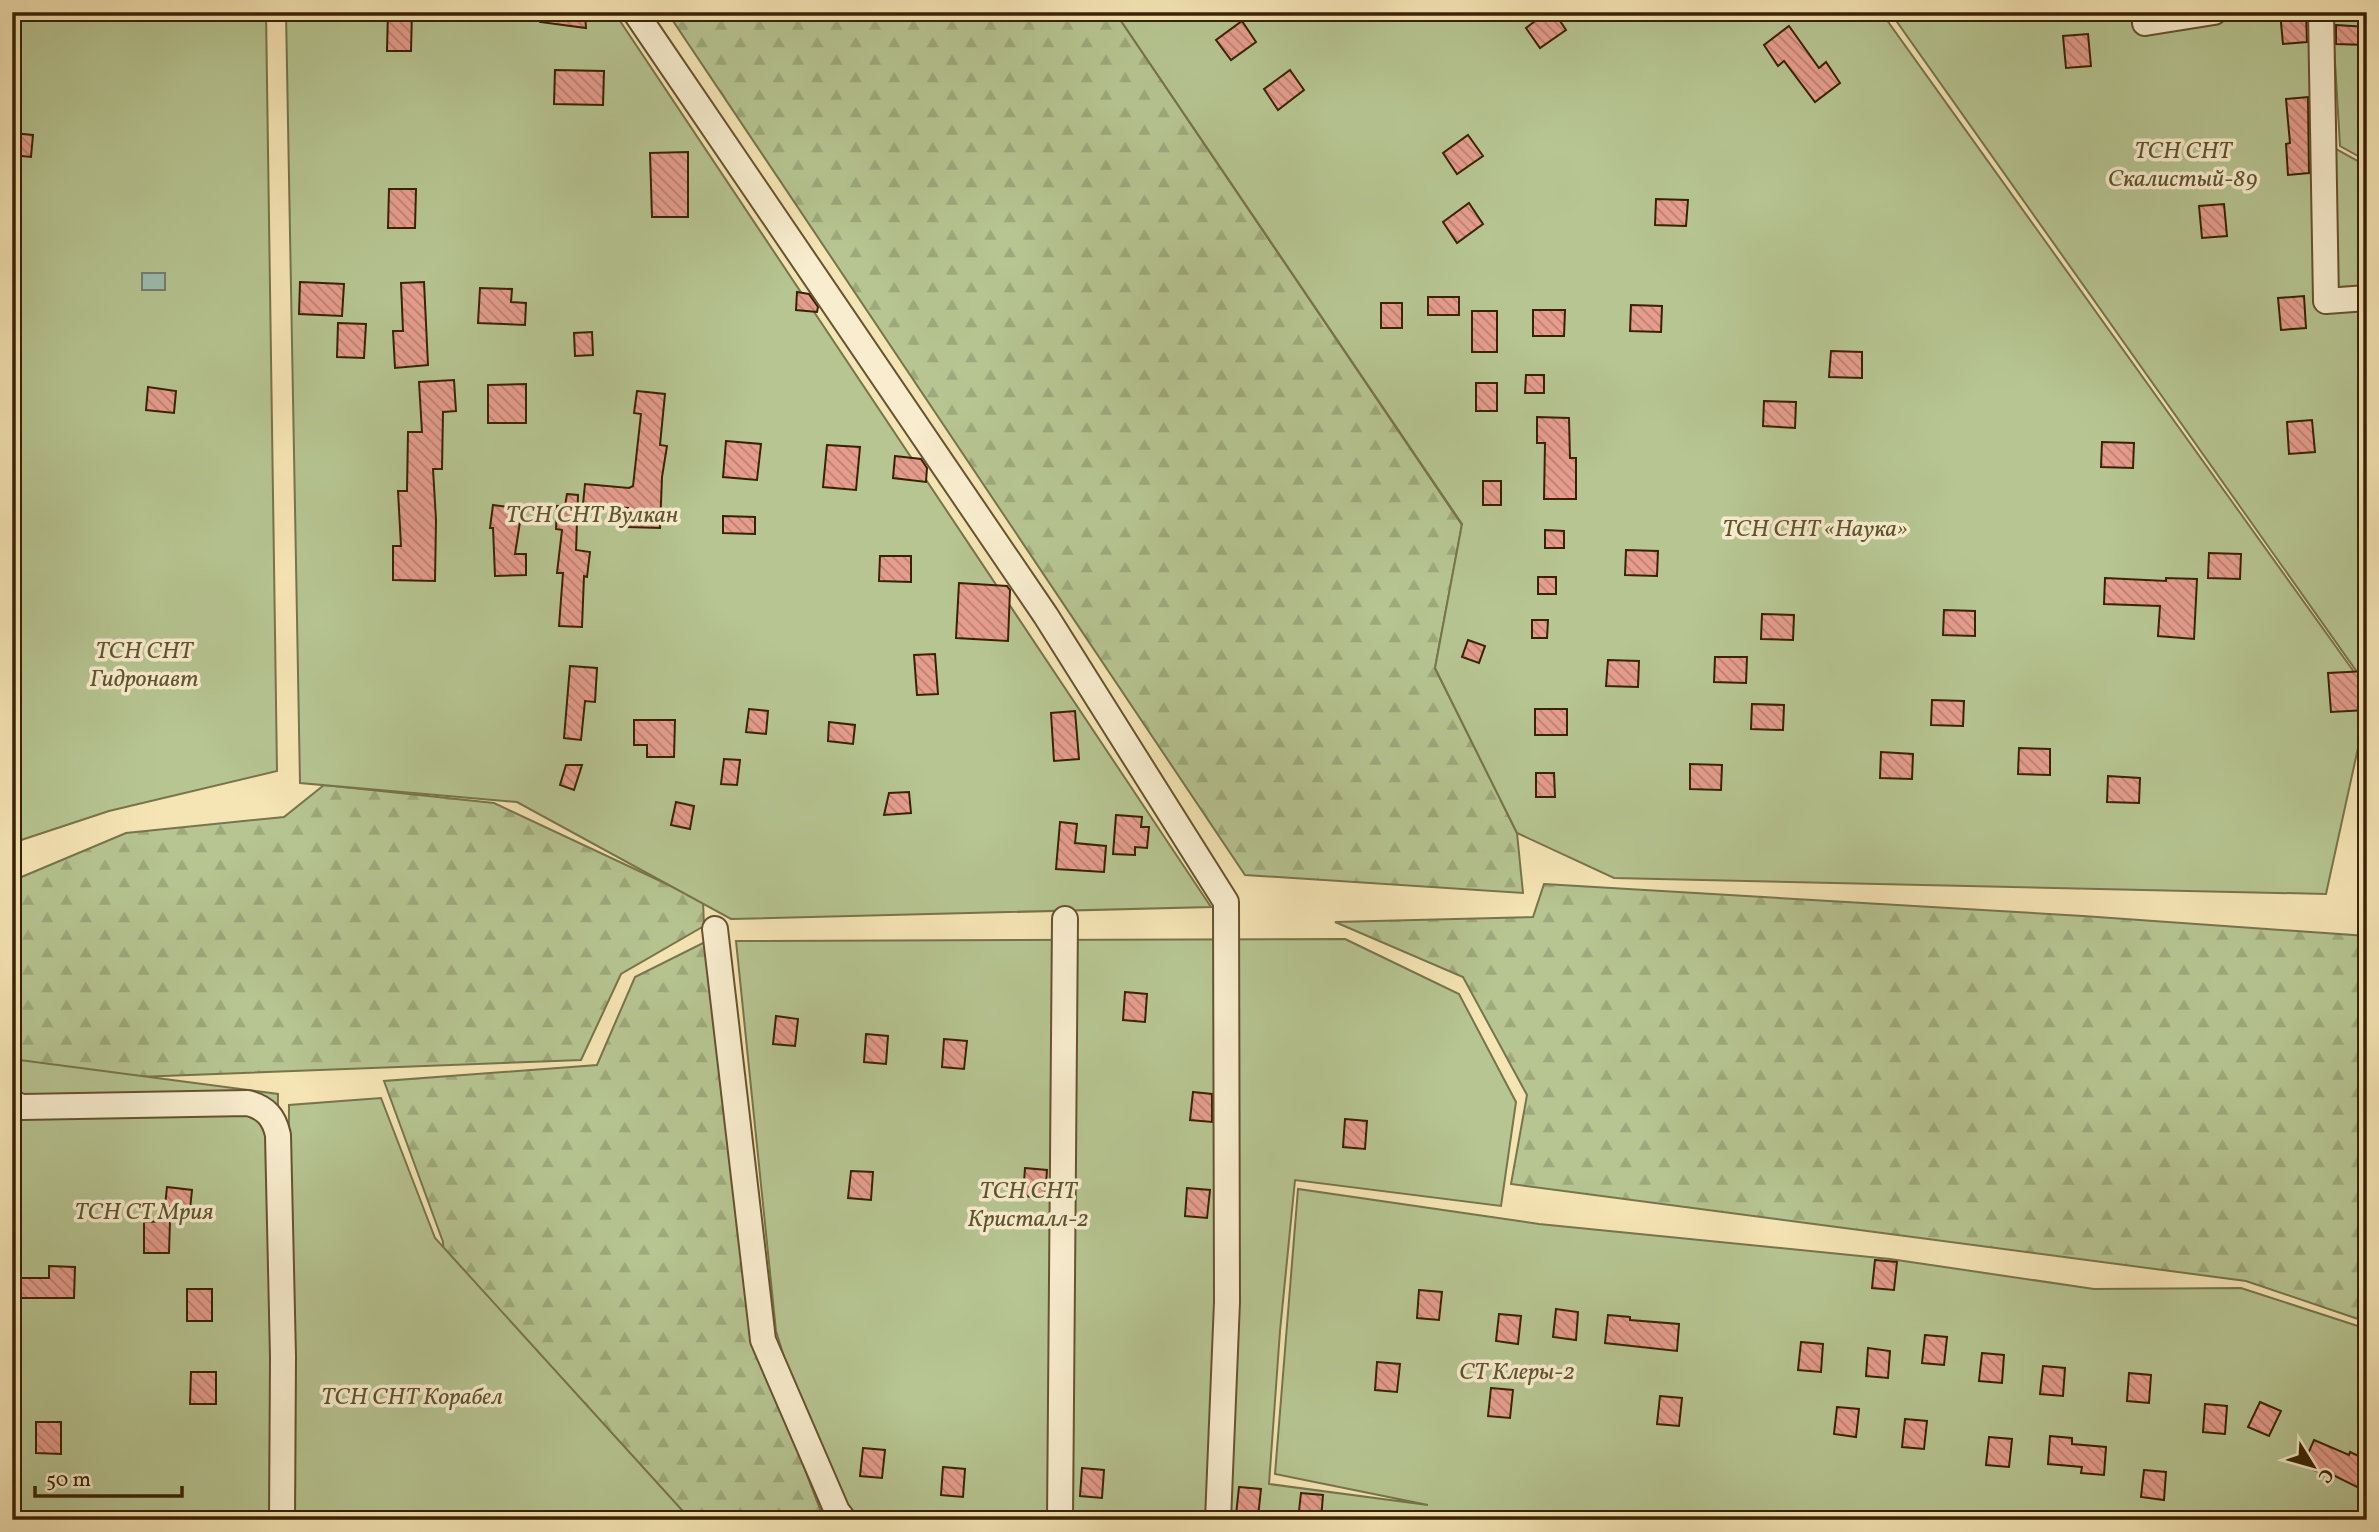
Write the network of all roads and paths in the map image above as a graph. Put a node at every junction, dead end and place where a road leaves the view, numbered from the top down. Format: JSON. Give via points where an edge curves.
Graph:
{"nodes":[{"id":1,"x":635,"y":12,"type":"edge"},
{"id":2,"x":2145,"y":12,"type":"edge"},
{"id":3,"x":2214,"y":12,"type":"edge"},
{"id":4,"x":2321,"y":12,"type":"edge"},
{"id":5,"x":2367,"y":298,"type":"edge"},
{"id":6,"x":1065,"y":919,"type":"dead end"},
{"id":7,"x":715,"y":929,"type":"dead end"},
{"id":8,"x":12,"y":1103,"type":"edge"},
{"id":9,"x":282,"y":1520,"type":"edge"},
{"id":10,"x":844,"y":1520,"type":"edge"},
{"id":11,"x":1059,"y":1520,"type":"edge"},
{"id":12,"x":1218,"y":1520,"type":"edge"}],
"edges":[{"from":1,"to":12,"type":"street","via":[[1046,616],[1226,902],[1227,1302]]},
{"from":2,"to":3,"type":"street","via":[[2145,23]]},
{"from":4,"to":5,"type":"street","via":[[2326,301]]},
{"from":6,"to":11,"type":"street"},
{"from":7,"to":10,"type":"street","via":[[763,1340]]},
{"from":8,"to":9,"type":"street","via":[[22,1107],[248,1103],[269,1113],[278,1135]]}]}
